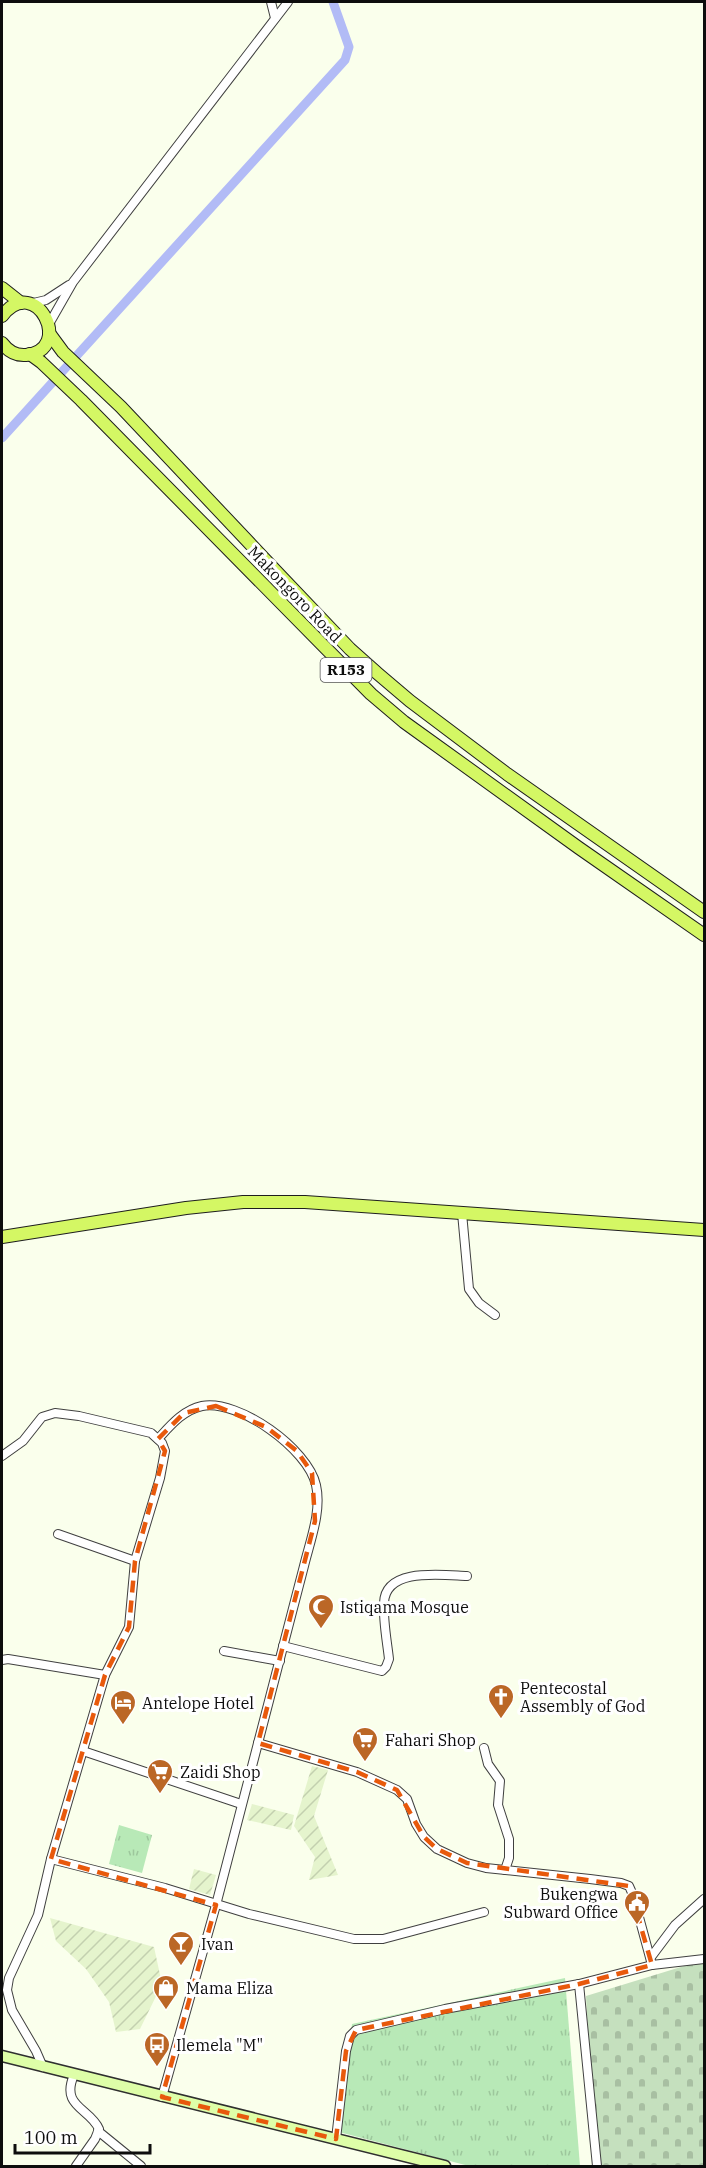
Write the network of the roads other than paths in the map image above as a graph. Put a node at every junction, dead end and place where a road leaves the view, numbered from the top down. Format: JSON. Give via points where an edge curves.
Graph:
{"nodes":[{"id":1,"x":271,"y":2,"type":"edge"},
{"id":2,"x":288,"y":2,"type":"edge"},
{"id":3,"x":275,"y":18,"type":"junction"},
{"id":4,"x":73,"y":282,"type":"junction"},
{"id":5,"x":2,"y":288,"type":"edge"},
{"id":6,"x":25,"y":304,"type":"junction"},
{"id":7,"x":2,"y":316,"type":"edge"},
{"id":8,"x":49,"y":329,"type":"junction"},
{"id":9,"x":2,"y":343,"type":"edge"},
{"id":10,"x":30,"y":354,"type":"junction"},
{"id":11,"x":705,"y":912,"type":"edge"},
{"id":12,"x":705,"y":935,"type":"edge"},
{"id":13,"x":462,"y":1213,"type":"junction"},
{"id":14,"x":705,"y":1230,"type":"edge"},
{"id":15,"x":2,"y":1237,"type":"edge"},
{"id":16,"x":495,"y":1315,"type":"dead end"},
{"id":17,"x":158,"y":1439,"type":"junction"},
{"id":18,"x":2,"y":1455,"type":"edge"},
{"id":19,"x":58,"y":1534,"type":"dead end"},
{"id":20,"x":135,"y":1561,"type":"junction"},
{"id":21,"x":467,"y":1576,"type":"dead end"},
{"id":22,"x":284,"y":1646,"type":"junction"},
{"id":23,"x":224,"y":1651,"type":"dead end"},
{"id":24,"x":2,"y":1660,"type":"edge"},
{"id":25,"x":280,"y":1661,"type":"junction"},
{"id":26,"x":105,"y":1675,"type":"junction"},
{"id":27,"x":258,"y":1743,"type":"junction"},
{"id":28,"x":484,"y":1748,"type":"dead end"},
{"id":29,"x":83,"y":1751,"type":"junction"},
{"id":30,"x":240,"y":1804,"type":"junction"},
{"id":31,"x":51,"y":1859,"type":"junction"},
{"id":32,"x":505,"y":1870,"type":"junction"},
{"id":33,"x":705,"y":1899,"type":"edge"},
{"id":34,"x":216,"y":1905,"type":"junction"},
{"id":35,"x":484,"y":1912,"type":"dead end"},
{"id":36,"x":705,"y":1959,"type":"edge"},
{"id":37,"x":652,"y":1961,"type":"junction"},
{"id":38,"x":579,"y":1984,"type":"junction"},
{"id":39,"x":2,"y":2056,"type":"edge"},
{"id":40,"x":43,"y":2067,"type":"junction"},
{"id":41,"x":74,"y":2075,"type":"junction"},
{"id":42,"x":162,"y":2097,"type":"junction"},
{"id":43,"x":98,"y":2131,"type":"junction"},
{"id":44,"x":336,"y":2139,"type":"junction"},
{"id":45,"x":76,"y":2166,"type":"edge"},
{"id":46,"x":141,"y":2166,"type":"edge"},
{"id":47,"x":446,"y":2166,"type":"edge"},
{"id":48,"x":597,"y":2166,"type":"edge"}],
"edges":[{"from":1,"to":3,"type":"street"},
{"from":2,"to":3,"type":"street"},
{"from":3,"to":4,"type":"street"},
{"from":4,"to":6,"type":"street","via":[[56,294]]},
{"from":4,"to":8,"type":"street"},
{"from":5,"to":6,"type":"main road","name":"Makongoro Road","number":"R153"},
{"from":6,"to":7,"type":"main road","via":[[13,306]]},
{"from":6,"to":8,"type":"main road","name":"Makongoro Road","number":"R153","via":[[42,311]]},
{"from":8,"to":10,"type":"main road","via":[[43,347]]},
{"from":8,"to":11,"type":"main road","name":"Makongoro Road","number":"R153","via":[[63,352],[121,407],[377,673],[507,774]]},
{"from":9,"to":10,"type":"main road","name":"Makongoro Road","number":"R153","via":[[13,353]]},
{"from":10,"to":12,"type":"main road","name":"Makongoro Road","number":"R153","via":[[81,400],[371,694],[404,722]]},
{"from":13,"to":14,"type":"main road"},
{"from":13,"to":15,"type":"main road","via":[[305,1202],[243,1202]]},
{"from":13,"to":16,"type":"street","via":[[469,1289]]},
{"from":17,"to":18,"type":"street","via":[[141,1430],[55,1413],[42,1417],[23,1441]]},
{"from":17,"to":20,"type":"street","via":[[165,1455]]},
{"from":17,"to":22,"type":"street","via":[[184,1413],[201,1406],[216,1406],[266,1427],[306,1462],[316,1486],[315,1521]]},
{"from":19,"to":20,"type":"street"},
{"from":20,"to":26,"type":"street","via":[[129,1627]]},
{"from":21,"to":22,"type":"street","via":[[408,1577],[393,1584],[384,1603],[389,1659],[382,1671]]},
{"from":22,"to":25,"type":"street"},
{"from":23,"to":25,"type":"street"},
{"from":24,"to":26,"type":"street"},
{"from":25,"to":27,"type":"street"},
{"from":26,"to":29,"type":"street"},
{"from":27,"to":30,"type":"street"},
{"from":27,"to":32,"type":"street","via":[[387,1784],[407,1799],[416,1824],[437,1849],[467,1863]]},
{"from":28,"to":32,"type":"street","via":[[488,1764],[500,1781],[498,1805],[510,1849]]},
{"from":29,"to":30,"type":"street"},
{"from":29,"to":31,"type":"street"},
{"from":30,"to":34,"type":"street"},
{"from":31,"to":34,"type":"street"},
{"from":31,"to":40,"type":"street","via":[[38,1915],[7,1990],[12,2010]]},
{"from":32,"to":37,"type":"street","via":[[629,1886]]},
{"from":33,"to":37,"type":"street","via":[[675,1925]]},
{"from":34,"to":35,"type":"street","via":[[367,1941]]},
{"from":34,"to":42,"type":"street"},
{"from":36,"to":37,"type":"street"},
{"from":37,"to":38,"type":"street"},
{"from":38,"to":44,"type":"street","via":[[356,2030],[346,2050]]},
{"from":38,"to":48,"type":"street"},
{"from":39,"to":40,"type":"street"},
{"from":40,"to":41,"type":"street"},
{"from":41,"to":42,"type":"street"},
{"from":41,"to":43,"type":"street","via":[[70,2086],[73,2099],[98,2125]]},
{"from":42,"to":44,"type":"street"},
{"from":43,"to":45,"type":"street"},
{"from":43,"to":46,"type":"street"},
{"from":44,"to":47,"type":"street"}]}
